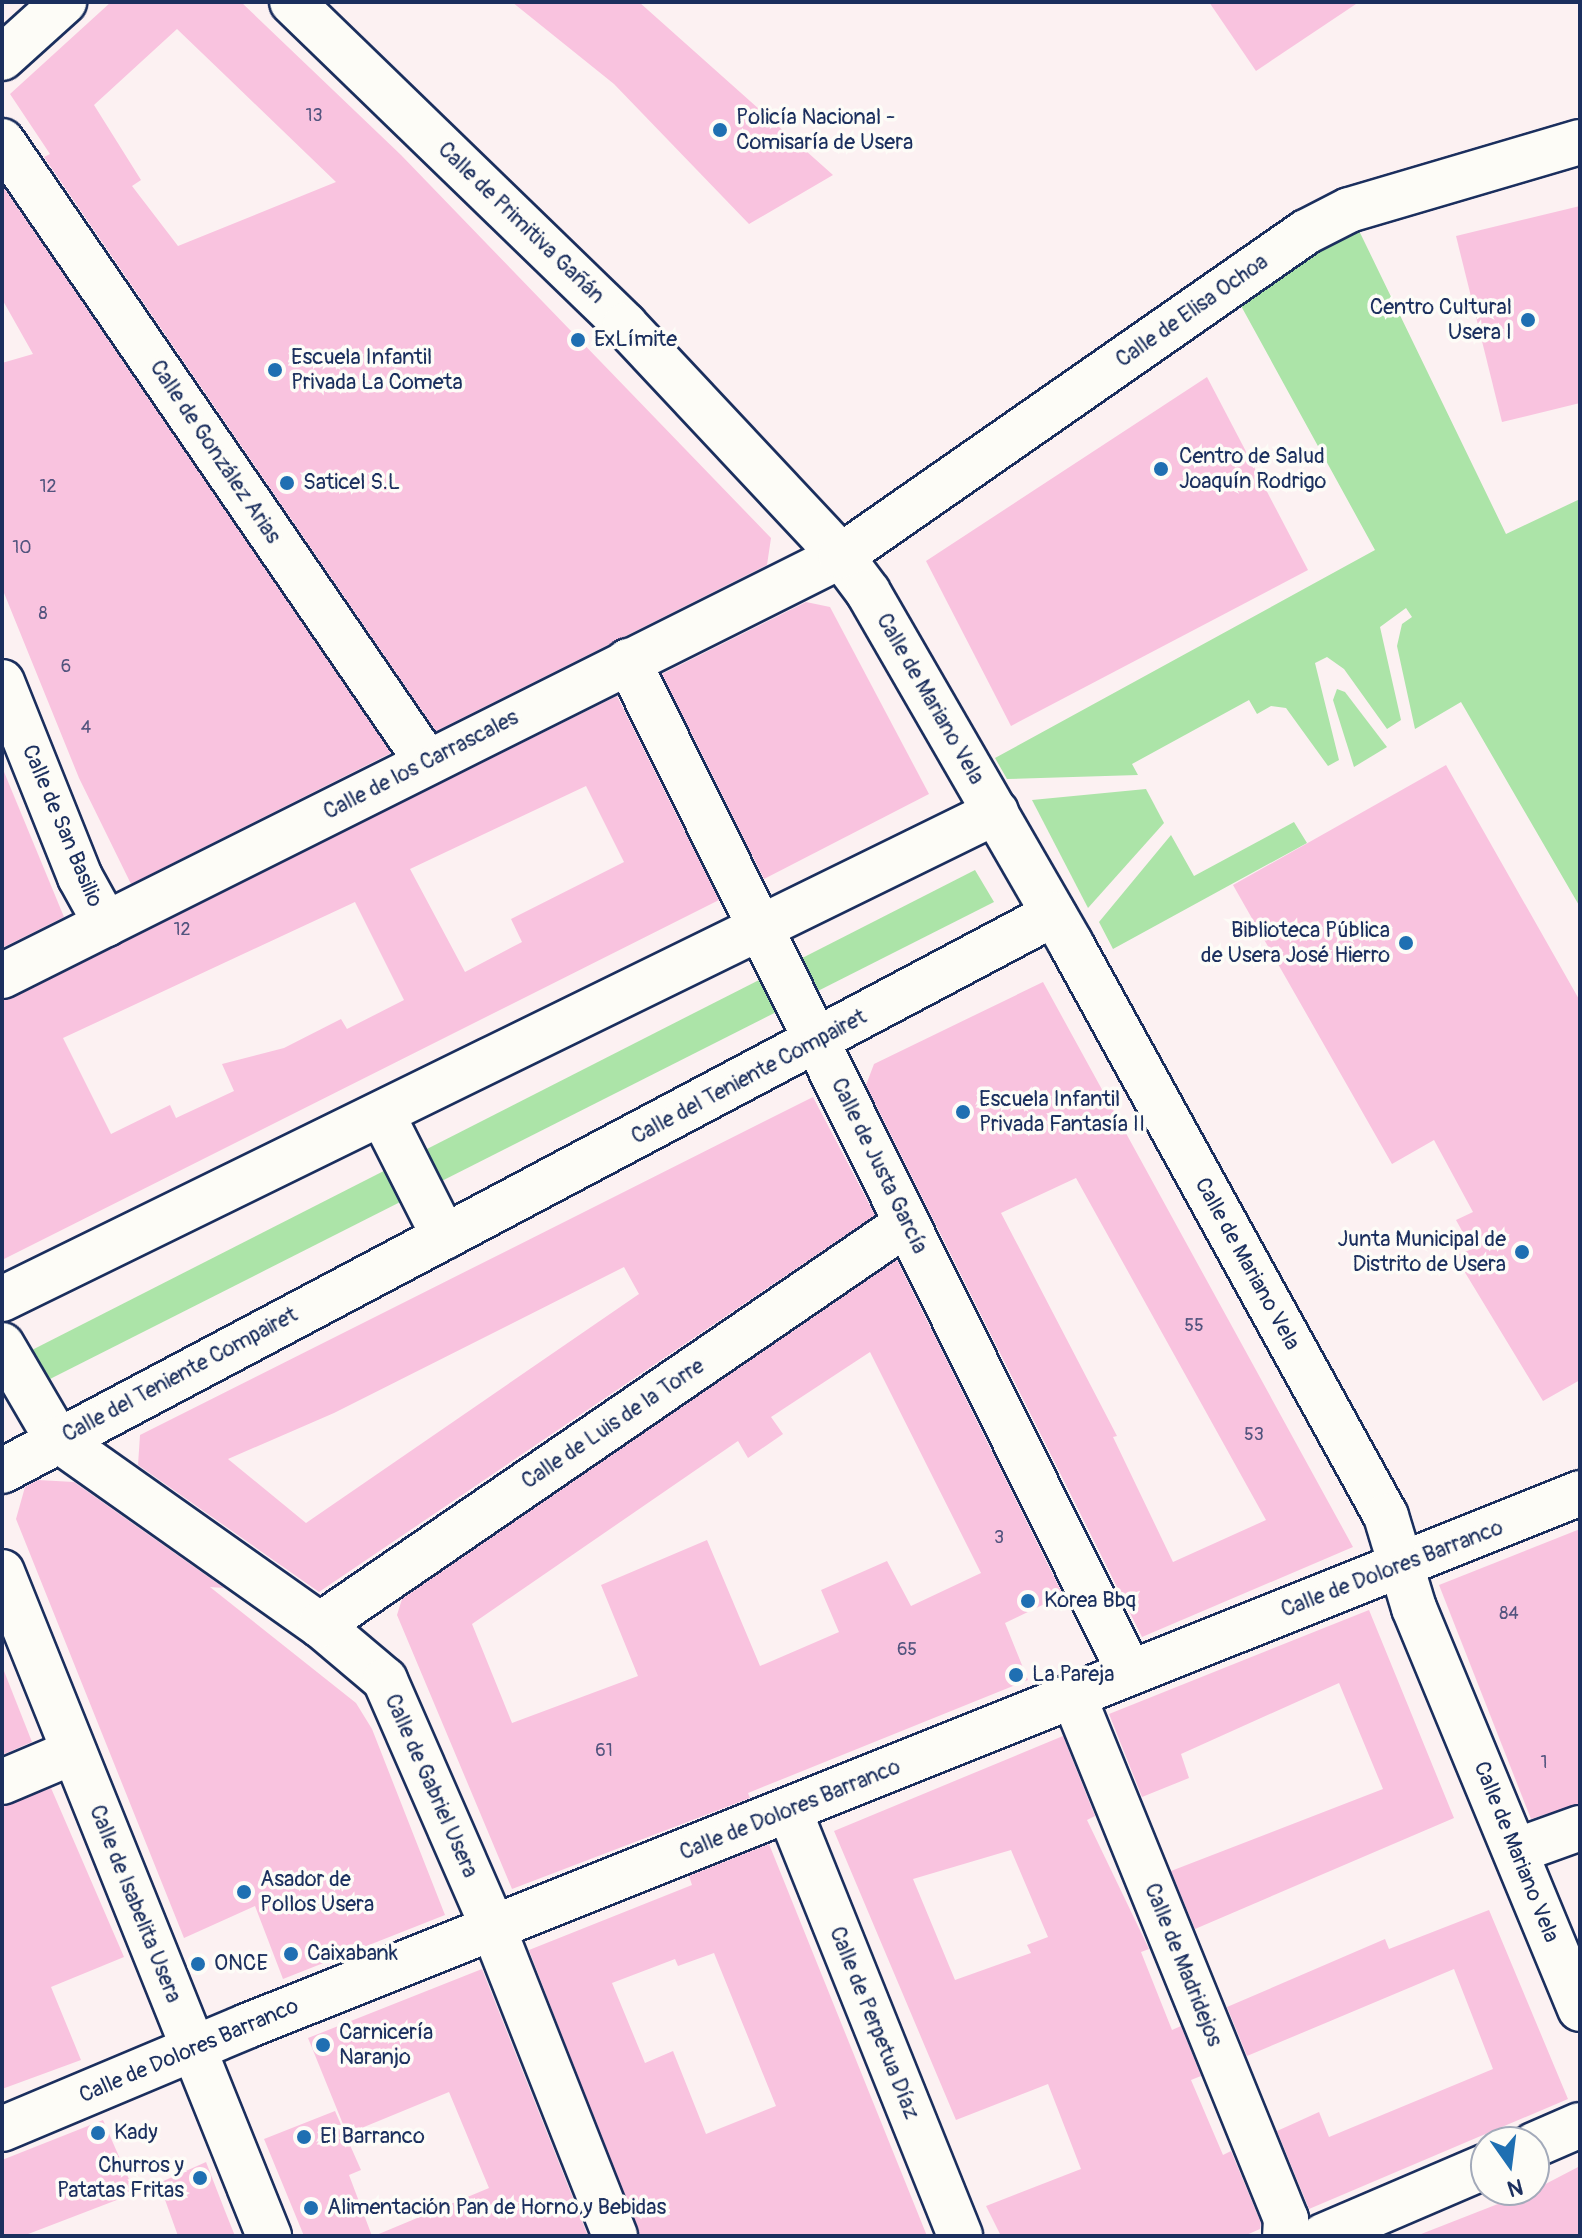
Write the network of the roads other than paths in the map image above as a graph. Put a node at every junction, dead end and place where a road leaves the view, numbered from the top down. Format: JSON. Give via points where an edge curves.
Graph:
{"nodes":[{"id":1,"x":64,"y":2,"type":"edge"},
{"id":2,"x":292,"y":2,"type":"edge"},
{"id":3,"x":2,"y":58,"type":"edge"},
{"id":4,"x":2,"y":141,"type":"edge"},
{"id":5,"x":1580,"y":142,"type":"edge"},
{"id":6,"x":841,"y":556,"type":"junction"},
{"id":7,"x":628,"y":661,"type":"junction"},
{"id":8,"x":2,"y":682,"type":"edge"},
{"id":9,"x":427,"y":762,"type":"junction"},
{"id":10,"x":996,"y":812,"type":"junction"},
{"id":11,"x":1054,"y":914,"type":"junction"},
{"id":12,"x":106,"y":924,"type":"junction"},
{"id":13,"x":763,"y":928,"type":"junction"},
{"id":14,"x":2,"y":976,"type":"edge"},
{"id":15,"x":818,"y":1042,"type":"junction"},
{"id":16,"x":382,"y":1114,"type":"junction"},
{"id":17,"x":907,"y":1223,"type":"junction"},
{"id":18,"x":444,"y":1237,"type":"junction"},
{"id":19,"x":2,"y":1299,"type":"edge"},
{"id":20,"x":2,"y":1345,"type":"edge"},
{"id":21,"x":57,"y":1439,"type":"junction"},
{"id":22,"x":2,"y":1471,"type":"edge"},
{"id":23,"x":1580,"y":1493,"type":"edge"},
{"id":24,"x":1401,"y":1567,"type":"junction"},
{"id":25,"x":2,"y":1572,"type":"edge"},
{"id":26,"x":320,"y":1625,"type":"junction"},
{"id":27,"x":1129,"y":1671,"type":"junction"},
{"id":28,"x":1073,"y":1695,"type":"junction"},
{"id":29,"x":73,"y":1752,"type":"junction"},
{"id":30,"x":2,"y":1782,"type":"edge"},
{"id":31,"x":789,"y":1810,"type":"junction"},
{"id":32,"x":1580,"y":1828,"type":"edge"},
{"id":33,"x":1516,"y":1851,"type":"junction"},
{"id":34,"x":494,"y":1930,"type":"junction"},
{"id":35,"x":1580,"y":2009,"type":"edge"},
{"id":36,"x":193,"y":2048,"type":"junction"},
{"id":37,"x":1580,"y":2125,"type":"edge"},
{"id":38,"x":2,"y":2129,"type":"edge"},
{"id":39,"x":1550,"y":2138,"type":"edge"},
{"id":40,"x":1470,"y":2173,"type":"edge"},
{"id":41,"x":269,"y":2236,"type":"edge"},
{"id":42,"x":615,"y":2236,"type":"edge"},
{"id":43,"x":960,"y":2236,"type":"edge"},
{"id":44,"x":1285,"y":2236,"type":"edge"},
{"id":45,"x":1323,"y":2236,"type":"edge"}],
"edges":[{"from":1,"to":3,"type":"street"},
{"from":2,"to":6,"type":"street","name":"Calle de Primitiva Gañán","via":[[625,325]]},
{"from":4,"to":9,"type":"street","name":"Calle de González Arias"},
{"from":5,"to":6,"type":"street","name":"Calle de Elisa Ochoa","via":[[1349,210],[1306,232]]},
{"from":6,"to":7,"type":"street","name":"Calle de los Carrascales"},
{"from":6,"to":10,"type":"street","name":"Calle de Mariano Vela","via":[[868,592]]},
{"from":7,"to":9,"type":"street","name":"Calle de los Carrascales"},
{"from":7,"to":13,"type":"street","name":"Calle de Justa García"},
{"from":8,"to":12,"type":"street","name":"Calle de San Basilio","via":[[80,877]]},
{"from":9,"to":12,"type":"street","name":"Calle de los Carrascales"},
{"from":10,"to":11,"type":"street","name":"Calle de Mariano Vela"},
{"from":10,"to":13,"type":"street"},
{"from":11,"to":15,"type":"street","name":"Calle del Teniente Compairet"},
{"from":11,"to":24,"type":"street","name":"Calle de Mariano Vela","via":[[1386,1516]]},
{"from":12,"to":14,"type":"street","name":"Calle de los Carrascales"},
{"from":13,"to":15,"type":"street","name":"Calle de Justa García"},
{"from":13,"to":16,"type":"street"},
{"from":15,"to":17,"type":"street","name":"Calle de Justa García"},
{"from":15,"to":18,"type":"street","name":"Calle del Teniente Compairet"},
{"from":16,"to":18,"type":"street"},
{"from":16,"to":19,"type":"street"},
{"from":17,"to":26,"type":"street","name":"Calle de Luis de la Torre"},
{"from":17,"to":27,"type":"street","name":"Calle de Justa García"},
{"from":18,"to":21,"type":"street","name":"Calle del Teniente Compairet"},
{"from":20,"to":21,"type":"street","name":"Calle de Gabriel Usera"},
{"from":21,"to":22,"type":"street","name":"Calle del Teniente Compairet"},
{"from":21,"to":26,"type":"street","name":"Calle de Gabriel Usera"},
{"from":23,"to":24,"type":"street","name":"Calle de Dolores Barranco"},
{"from":24,"to":27,"type":"street","name":"Calle de Dolores Barranco"},
{"from":24,"to":33,"type":"street","name":"Calle de Mariano Vela"},
{"from":25,"to":29,"type":"street","name":"Calle de Isabelita Usera"},
{"from":26,"to":34,"type":"street","name":"Calle de Gabriel Usera","via":[[385,1680]]},
{"from":27,"to":28,"type":"street","name":"Calle de Dolores Barranco"},
{"from":28,"to":31,"type":"street","name":"Calle de Dolores Barranco"},
{"from":28,"to":44,"type":"street","name":"Calle de Madridejos","via":[[1286,2219]]},
{"from":29,"to":30,"type":"street"},
{"from":29,"to":36,"type":"street","name":"Calle de Isabelita Usera"},
{"from":31,"to":34,"type":"street","name":"Calle de Dolores Barranco"},
{"from":31,"to":43,"type":"street","name":"Calle de Perpetua Díaz"},
{"from":32,"to":33,"type":"street"},
{"from":33,"to":35,"type":"street","name":"Calle de Mariano Vela"},
{"from":34,"to":36,"type":"street","name":"Calle de Dolores Barranco"},
{"from":34,"to":42,"type":"street","name":"Calle de Gabriel Usera"},
{"from":36,"to":38,"type":"street","name":"Calle de Dolores Barranco"},
{"from":36,"to":41,"type":"street","name":"Calle de Isabelita Usera"},
{"from":37,"to":39,"type":"street"},
{"from":40,"to":45,"type":"street"}]}
